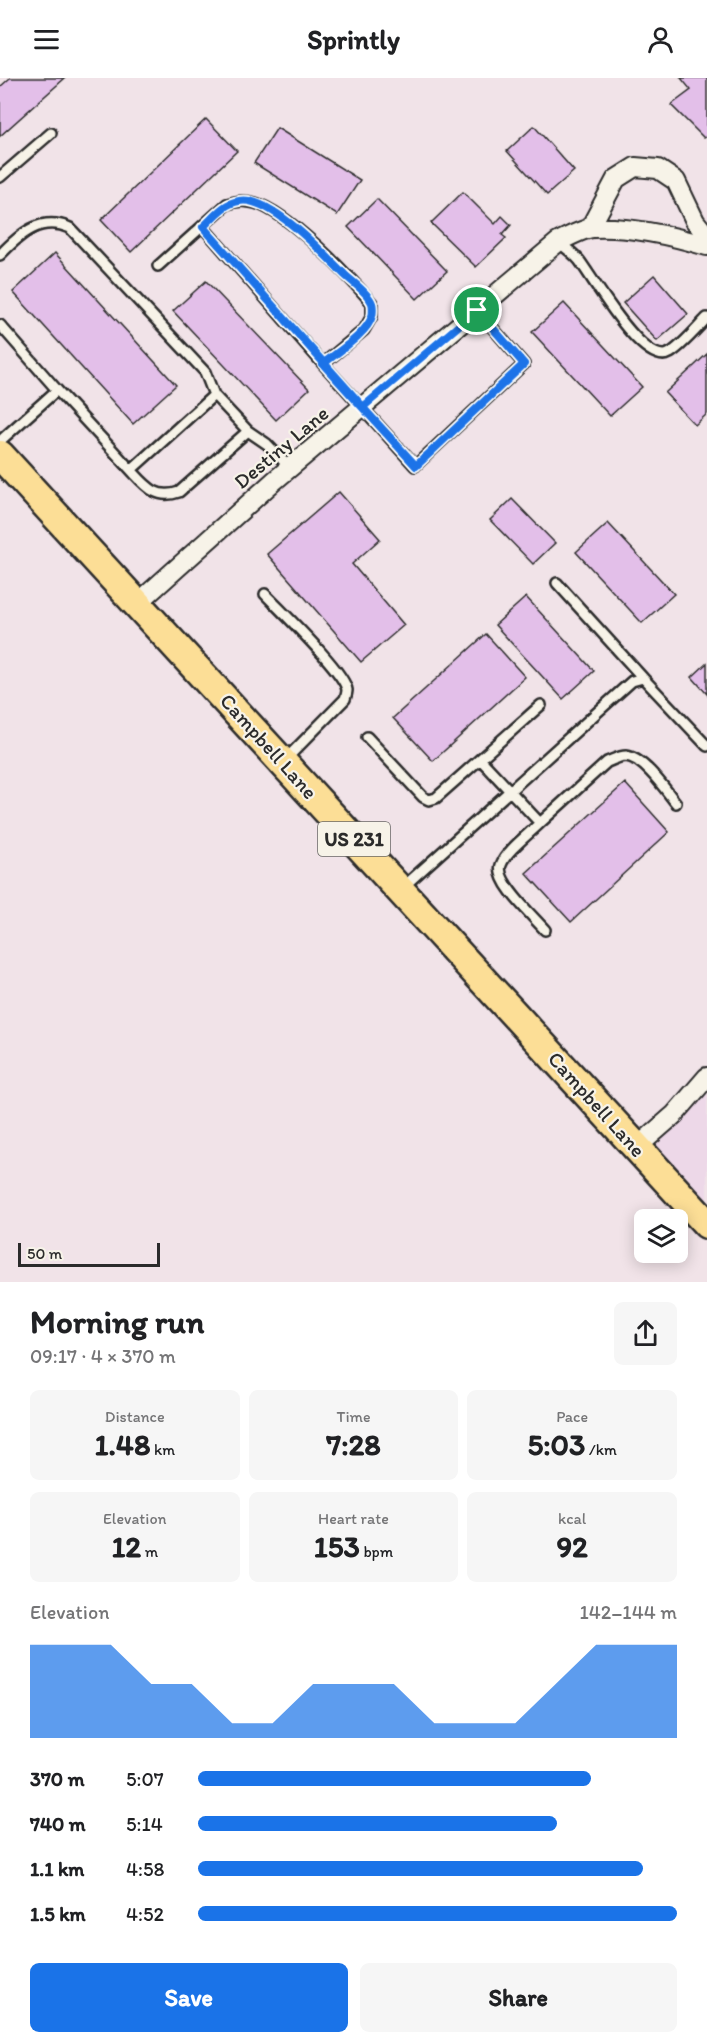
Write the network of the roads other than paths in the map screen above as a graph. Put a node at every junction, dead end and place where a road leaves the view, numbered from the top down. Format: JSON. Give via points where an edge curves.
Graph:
{"nodes":[{"id":1,"x":51,"y":133,"type":"dead end"},
{"id":2,"x":0,"y":177,"type":"edge"},
{"id":3,"x":203,"y":227,"type":"junction"},
{"id":4,"x":590,"y":228,"type":"junction"},
{"id":5,"x":707,"y":236,"type":"edge"},
{"id":6,"x":558,"y":242,"type":"junction"},
{"id":7,"x":707,"y":246,"type":"edge"},
{"id":8,"x":0,"y":255,"type":"edge"},
{"id":9,"x":158,"y":266,"type":"dead end"},
{"id":10,"x":477,"y":310,"type":"junction"},
{"id":11,"x":707,"y":318,"type":"edge"},
{"id":12,"x":0,"y":325,"type":"edge"},
{"id":13,"x":323,"y":364,"type":"junction"},
{"id":14,"x":57,"y":390,"type":"junction"},
{"id":15,"x":214,"y":395,"type":"junction"},
{"id":16,"x":363,"y":407,"type":"junction"},
{"id":17,"x":248,"y":431,"type":"junction"},
{"id":18,"x":0,"y":441,"type":"edge"},
{"id":19,"x":0,"y":455,"type":"edge"},
{"id":20,"x":290,"y":468,"type":"junction"},
{"id":21,"x":131,"y":470,"type":"junction"},
{"id":22,"x":557,"y":583,"type":"dead end"},
{"id":23,"x":265,"y":594,"type":"dead end"},
{"id":24,"x":138,"y":603,"type":"junction"},
{"id":25,"x":643,"y":678,"type":"junction"},
{"id":26,"x":541,"y":705,"type":"dead end"},
{"id":27,"x":367,"y":737,"type":"dead end"},
{"id":28,"x":707,"y":746,"type":"edge"},
{"id":29,"x":481,"y":760,"type":"junction"},
{"id":30,"x":283,"y":761,"type":"junction"},
{"id":31,"x":509,"y":790,"type":"junction"},
{"id":32,"x":676,"y":802,"type":"dead end"},
{"id":33,"x":540,"y":823,"type":"junction"},
{"id":34,"x":400,"y":890,"type":"junction"},
{"id":35,"x":545,"y":930,"type":"dead end"},
{"id":36,"x":707,"y":1077,"type":"edge"},
{"id":37,"x":636,"y":1148,"type":"junction"},
{"id":38,"x":707,"y":1224,"type":"edge"}],
"edges":[{"from":1,"to":2,"type":"lane"},
{"from":3,"to":9,"type":"lane"},
{"from":3,"to":13,"type":"lane"},
{"from":3,"to":13,"type":"lane","via":[[227,204],[241,200],[257,203],[286,220],[313,243],[372,303],[372,316],[364,330]]},
{"from":4,"to":5,"type":"street","via":[[616,179],[635,167],[658,170],[676,181],[695,221]]},
{"from":4,"to":6,"type":"street","name":"Destiny Lane"},
{"from":4,"to":7,"type":"street","name":"Destiny Lane","via":[[624,230]]},
{"from":6,"to":10,"type":"street","name":"Destiny Lane"},
{"from":6,"to":11,"type":"lane","via":[[577,257],[622,322],[644,347],[658,356],[670,354]]},
{"from":8,"to":15,"type":"lane","via":[[12,242],[45,223],[70,228],[205,372]]},
{"from":10,"to":16,"type":"street","name":"Destiny Lane"},
{"from":10,"to":16,"type":"lane","via":[[524,364],[416,466]]},
{"from":12,"to":14,"type":"lane"},
{"from":13,"to":16,"type":"lane"},
{"from":14,"to":18,"type":"lane"},
{"from":14,"to":21,"type":"lane"},
{"from":15,"to":17,"type":"lane"},
{"from":15,"to":21,"type":"lane"},
{"from":16,"to":20,"type":"street","name":"Destiny Lane"},
{"from":17,"to":20,"type":"lane"},
{"from":17,"to":21,"type":"lane","via":[[179,492],[160,495]]},
{"from":19,"to":24,"type":"main road","name":"Campbell Lane","number":"US 231"},
{"from":20,"to":24,"type":"street","name":"Destiny Lane"},
{"from":22,"to":25,"type":"lane"},
{"from":23,"to":30,"type":"lane","via":[[328,662],[347,690],[345,699]]},
{"from":24,"to":30,"type":"main road","name":"Campbell Lane","number":"US 231"},
{"from":25,"to":28,"type":"lane"},
{"from":25,"to":31,"type":"lane","via":[[632,681]]},
{"from":26,"to":29,"type":"lane"},
{"from":27,"to":29,"type":"lane","via":[[429,800]]},
{"from":29,"to":31,"type":"lane"},
{"from":30,"to":34,"type":"main road","name":"Campbell Lane","number":"US 231"},
{"from":31,"to":33,"type":"lane"},
{"from":31,"to":34,"type":"lane"},
{"from":32,"to":33,"type":"lane","via":[[637,760],[620,757],[607,762]]},
{"from":33,"to":35,"type":"lane","via":[[505,858],[500,873]]},
{"from":34,"to":37,"type":"main road","name":"Campbell Lane","number":"US 231"},
{"from":36,"to":37,"type":"street","via":[[675,1114]]},
{"from":37,"to":38,"type":"main road","name":"Campbell Lane","number":"US 231"}]}
